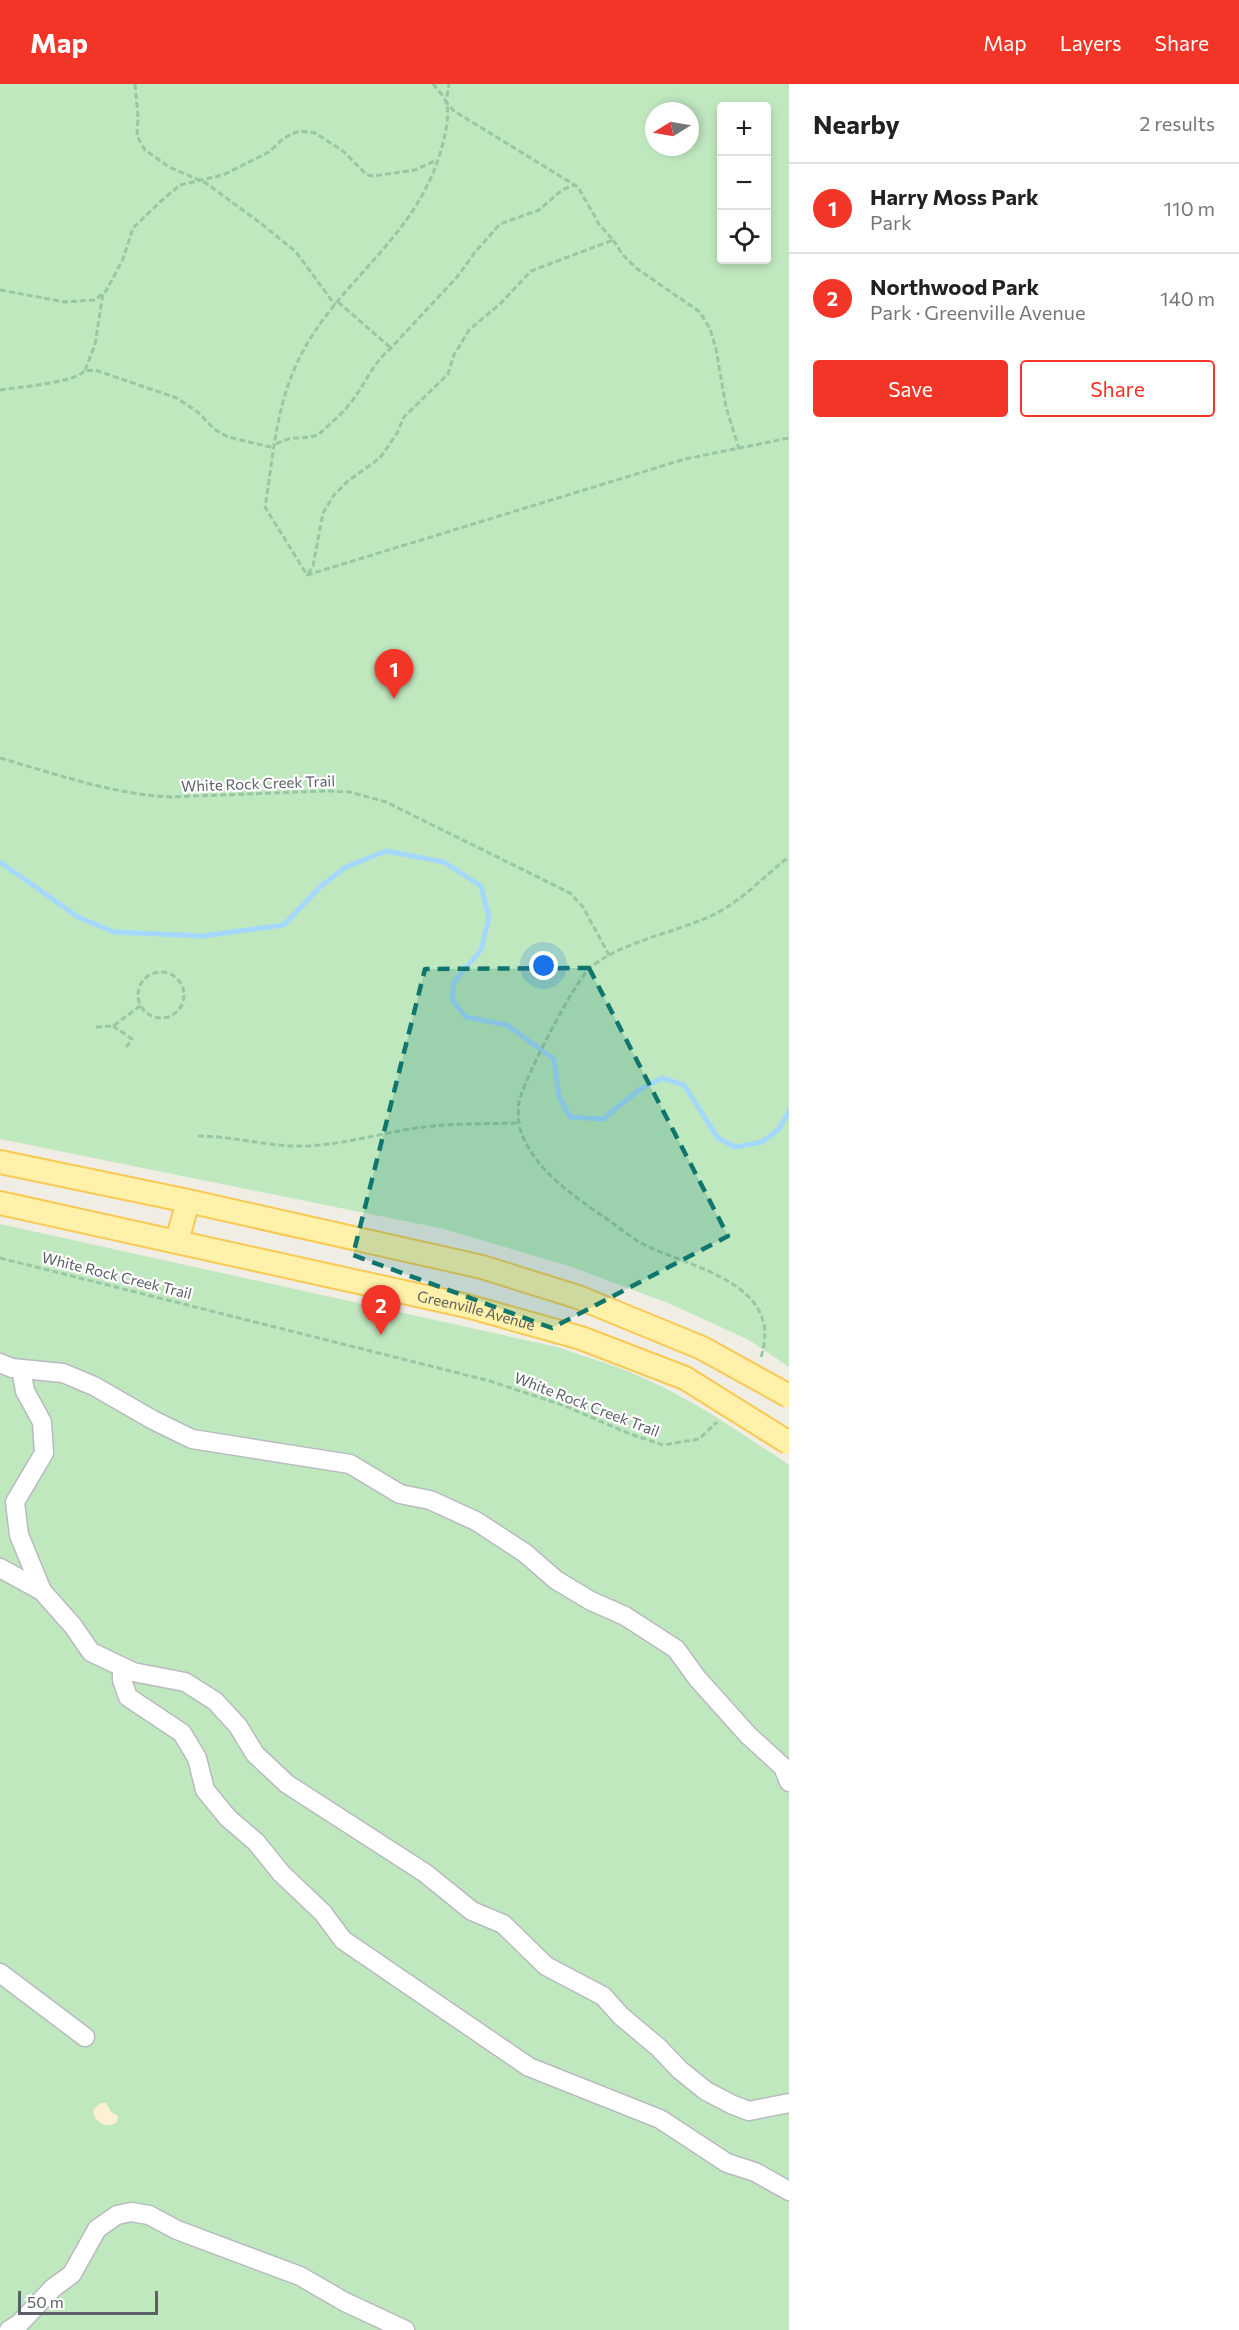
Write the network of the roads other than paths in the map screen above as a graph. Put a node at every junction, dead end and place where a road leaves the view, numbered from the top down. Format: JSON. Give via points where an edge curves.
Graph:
{"nodes":[{"id":1,"x":0,"y":1162,"type":"edge"},
{"id":2,"x":188,"y":1201,"type":"junction"},
{"id":3,"x":0,"y":1203,"type":"edge"},
{"id":4,"x":177,"y":1241,"type":"junction"},
{"id":5,"x":0,"y":1364,"type":"edge"},
{"id":6,"x":21,"y":1368,"type":"junction"},
{"id":7,"x":789,"y":1396,"type":"edge"},
{"id":8,"x":789,"y":1443,"type":"edge"},
{"id":9,"x":0,"y":1568,"type":"edge"},
{"id":10,"x":42,"y":1591,"type":"junction"},
{"id":11,"x":122,"y":1667,"type":"junction"},
{"id":12,"x":789,"y":1782,"type":"edge"},
{"id":13,"x":0,"y":1973,"type":"edge"},
{"id":14,"x":85,"y":2037,"type":"dead end"},
{"id":15,"x":789,"y":2103,"type":"edge"},
{"id":16,"x":789,"y":2191,"type":"edge"},
{"id":17,"x":9,"y":2330,"type":"edge"},
{"id":18,"x":405,"y":2330,"type":"edge"}],
"edges":[{"from":1,"to":2,"type":"main road"},
{"from":2,"to":4,"type":"main road"},
{"from":2,"to":7,"type":"main road","bridge":true,"via":[[512,1275],[579,1297],[702,1348]]},
{"from":3,"to":4,"type":"main road","name":"Greenville Avenue"},
{"from":4,"to":8,"type":"main road","name":"Greenville Avenue","bridge":true,"via":[[467,1306],[581,1338],[686,1378]]},
{"from":5,"to":6,"type":"lane"},
{"from":6,"to":10,"type":"lane","via":[[25,1391],[42,1422],[44,1453],[15,1502],[17,1524]]},
{"from":6,"to":12,"type":"lane","via":[[63,1373],[192,1438],[350,1464],[400,1494],[430,1500],[476,1521],[525,1553],[556,1580],[625,1616],[676,1649],[748,1735],[783,1767]]},
{"from":9,"to":10,"type":"lane"},
{"from":10,"to":11,"type":"lane","via":[[91,1652]]},
{"from":11,"to":15,"type":"lane","via":[[185,1682],[215,1701],[238,1726],[255,1754],[287,1784],[425,1873],[472,1911],[503,1924],[546,1966],[603,1996],[706,2091],[749,2111]]},
{"from":11,"to":16,"type":"lane","via":[[128,1697],[182,1732],[197,1758],[205,1790],[281,1873],[324,1913],[343,1940],[529,2067],[660,2119],[727,2163],[755,2172]]},
{"from":13,"to":14,"type":"lane"},
{"from":17,"to":18,"type":"lane","via":[[72,2274],[97,2229],[117,2214],[131,2212],[149,2215],[177,2230],[300,2276]]}]}
